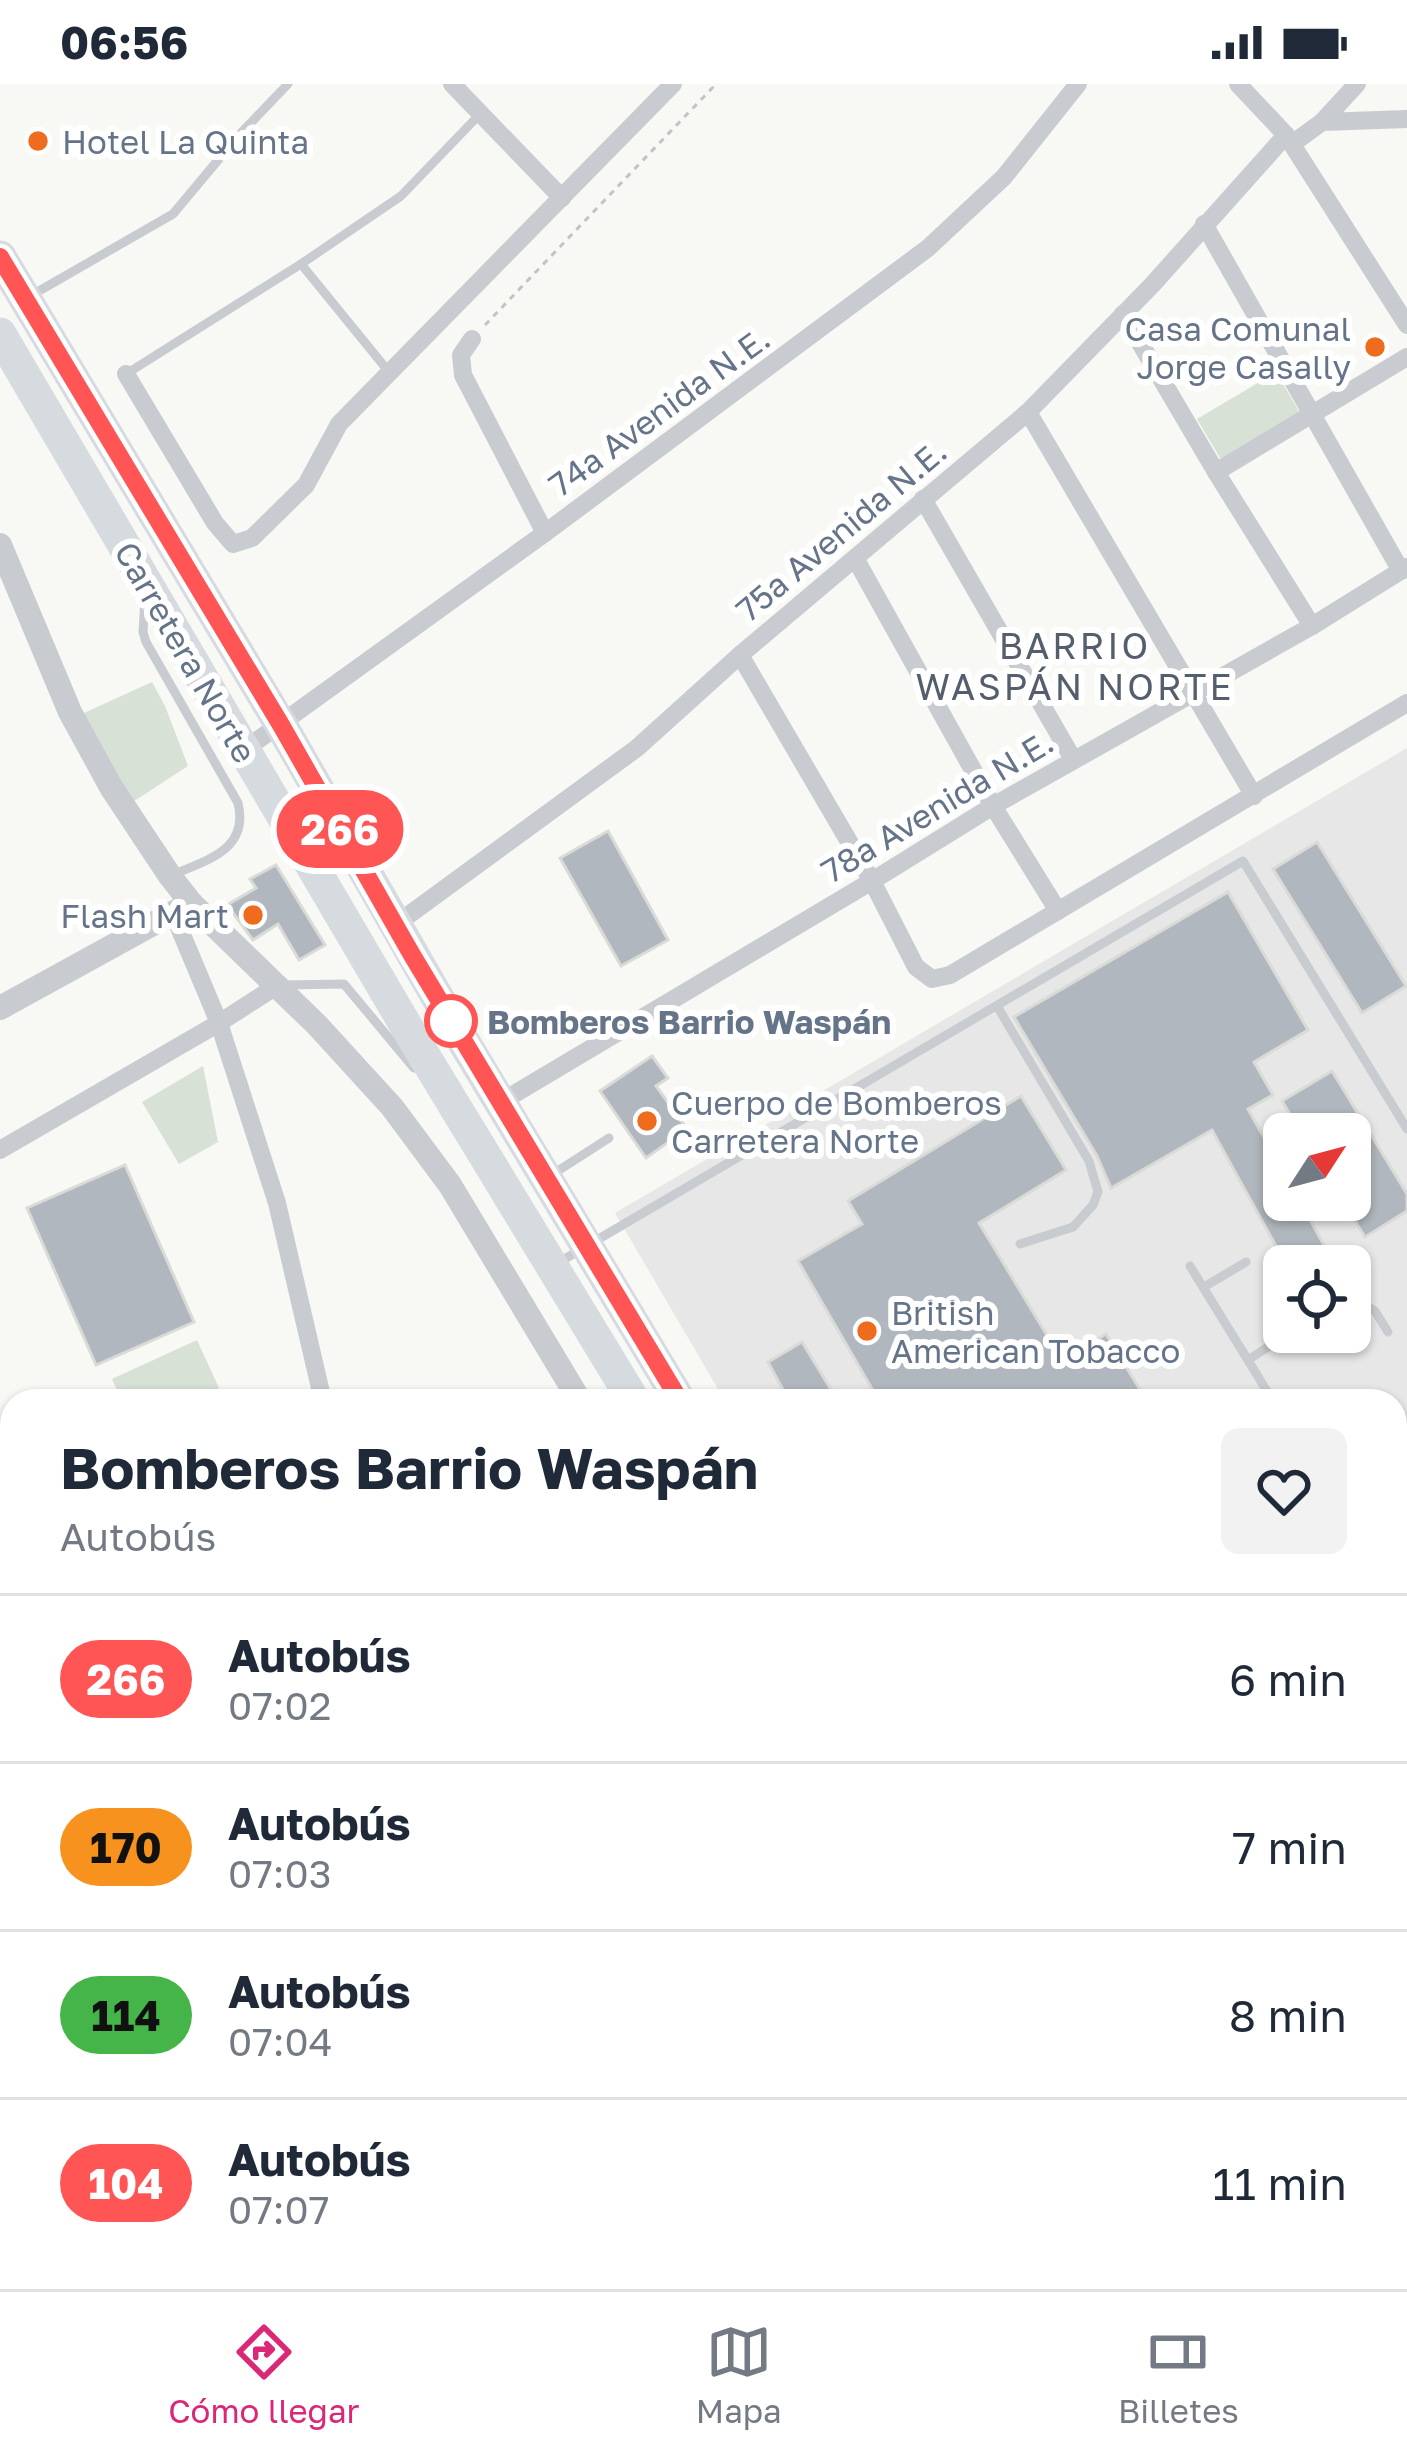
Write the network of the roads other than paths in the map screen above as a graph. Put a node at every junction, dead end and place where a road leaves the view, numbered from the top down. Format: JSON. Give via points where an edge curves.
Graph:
{"nodes":[{"id":1,"x":288,"y":84,"type":"edge"},
{"id":2,"x":452,"y":84,"type":"edge"},
{"id":3,"x":673,"y":84,"type":"edge"},
{"id":4,"x":1078,"y":84,"type":"edge"},
{"id":5,"x":1238,"y":84,"type":"edge"},
{"id":6,"x":1357,"y":84,"type":"edge"},
{"id":7,"x":481,"y":113,"type":"junction"},
{"id":8,"x":1326,"y":117,"type":"junction"},
{"id":9,"x":1407,"y":118,"type":"edge"},
{"id":10,"x":1289,"y":139,"type":"junction"},
{"id":11,"x":562,"y":198,"type":"junction"},
{"id":12,"x":1204,"y":224,"type":"junction"},
{"id":13,"x":0,"y":256,"type":"edge"},
{"id":14,"x":302,"y":264,"type":"junction"},
{"id":15,"x":26,"y":298,"type":"junction"},
{"id":16,"x":1123,"y":314,"type":"junction"},
{"id":17,"x":1407,"y":325,"type":"edge"},
{"id":18,"x":0,"y":334,"type":"edge"},
{"id":19,"x":472,"y":339,"type":"road end"},
{"id":20,"x":1407,"y":357,"type":"edge"},
{"id":21,"x":390,"y":372,"type":"junction"},
{"id":22,"x":126,"y":374,"type":"joint"},
{"id":23,"x":1028,"y":412,"type":"junction"},
{"id":24,"x":1312,"y":414,"type":"junction"},
{"id":25,"x":1216,"y":472,"type":"junction"},
{"id":26,"x":923,"y":499,"type":"junction"},
{"id":27,"x":545,"y":532,"type":"junction"},
{"id":28,"x":0,"y":545,"type":"edge"},
{"id":29,"x":855,"y":558,"type":"junction"},
{"id":30,"x":1404,"y":569,"type":"edge"},
{"id":31,"x":146,"y":584,"type":"junction"},
{"id":32,"x":1312,"y":626,"type":"junction"},
{"id":33,"x":740,"y":655,"type":"junction"},
{"id":34,"x":1191,"y":693,"type":"junction"},
{"id":35,"x":1407,"y":704,"type":"edge"},
{"id":36,"x":281,"y":725,"type":"junction"},
{"id":37,"x":244,"y":750,"type":"junction"},
{"id":38,"x":1073,"y":759,"type":"junction"},
{"id":39,"x":1254,"y":796,"type":"junction"},
{"id":40,"x":993,"y":806,"type":"junction"},
{"id":41,"x":170,"y":876,"type":"junction"},
{"id":42,"x":872,"y":881,"type":"junction"},
{"id":43,"x":182,"y":908,"type":"junction"},
{"id":44,"x":1058,"y":911,"type":"junction"},
{"id":45,"x":395,"y":925,"type":"junction"},
{"id":46,"x":278,"y":985,"type":"junction"},
{"id":47,"x":997,"y":1006,"type":"junction"},
{"id":48,"x":0,"y":1008,"type":"edge"},
{"id":49,"x":219,"y":1023,"type":"junction"},
{"id":50,"x":501,"y":1102,"type":"junction"},
{"id":51,"x":1407,"y":1129,"type":"edge"},
{"id":52,"x":609,"y":1138,"type":"dead end"},
{"id":53,"x":0,"y":1150,"type":"edge"},
{"id":54,"x":482,"y":1150,"type":"junction"},
{"id":55,"x":547,"y":1177,"type":"junction"},
{"id":56,"x":512,"y":1198,"type":"junction"},
{"id":57,"x":1020,"y":1244,"type":"dead end"},
{"id":58,"x":587,"y":1245,"type":"junction"},
{"id":59,"x":1246,"y":1262,"type":"dead end"},
{"id":60,"x":552,"y":1266,"type":"junction"},
{"id":61,"x":1190,"y":1266,"type":"dead end"},
{"id":62,"x":1204,"y":1287,"type":"junction"},
{"id":63,"x":1371,"y":1309,"type":"edge"},
{"id":64,"x":1388,"y":1332,"type":"dead end"},
{"id":65,"x":1263,"y":1350,"type":"edge"},
{"id":66,"x":1248,"y":1360,"type":"junction"},
{"id":67,"x":320,"y":1389,"type":"edge"},
{"id":68,"x":573,"y":1389,"type":"edge"},
{"id":69,"x":627,"y":1389,"type":"edge"},
{"id":70,"x":673,"y":1389,"type":"edge"},
{"id":71,"x":1266,"y":1389,"type":"edge"}],
"edges":[{"from":1,"to":15,"type":"lane","via":[[173,214]]},
{"from":2,"to":7,"type":"street"},
{"from":3,"to":11,"type":"street"},
{"from":4,"to":27,"type":"street","name":"74a Avenida N.E.","via":[[1004,177],[928,248]]},
{"from":5,"to":10,"type":"street"},
{"from":6,"to":8,"type":"street","name":"75a Avenida N.E."},
{"from":7,"to":11,"type":"street"},
{"from":7,"to":14,"type":"lane","via":[[401,196]]},
{"from":8,"to":9,"type":"street"},
{"from":8,"to":10,"type":"street","name":"75a Avenida N.E."},
{"from":10,"to":12,"type":"street","name":"75a Avenida N.E."},
{"from":10,"to":17,"type":"street"},
{"from":11,"to":21,"type":"street"},
{"from":12,"to":16,"type":"street","name":"75a Avenida N.E."},
{"from":12,"to":24,"type":"street"},
{"from":13,"to":15,"type":"highway","name":"Carretera Norte"},
{"from":14,"to":21,"type":"lane"},
{"from":14,"to":22,"type":"lane"},
{"from":15,"to":36,"type":"highway","name":"Carretera Norte"},
{"from":16,"to":23,"type":"street","name":"75a Avenida N.E."},
{"from":16,"to":25,"type":"street"},
{"from":18,"to":31,"type":"highway","name":"Carretera Norte"},
{"from":19,"to":27,"type":"street","via":[[460,355],[463,374]]},
{"from":20,"to":24,"type":"street"},
{"from":21,"to":22,"type":"street","via":[[339,424],[306,485],[252,538],[232,544]]},
{"from":23,"to":26,"type":"street","name":"75a Avenida N.E."},
{"from":23,"to":34,"type":"street"},
{"from":24,"to":25,"type":"street"},
{"from":24,"to":30,"type":"street"},
{"from":25,"to":32,"type":"street"},
{"from":26,"to":29,"type":"street","name":"75a Avenida N.E."},
{"from":26,"to":38,"type":"street"},
{"from":27,"to":36,"type":"street","name":"74a Avenida N.E."},
{"from":28,"to":41,"type":"street","via":[[66,705]]},
{"from":29,"to":33,"type":"street","name":"75a Avenida N.E."},
{"from":29,"to":40,"type":"street"},
{"from":30,"to":32,"type":"street","name":"78a Avenida N.E."},
{"from":31,"to":37,"type":"highway","name":"Carretera Norte"},
{"from":31,"to":41,"type":"lane","via":[[146,642],[242,820],[216,856]]},
{"from":32,"to":34,"type":"street","name":"78a Avenida N.E."},
{"from":33,"to":42,"type":"street"},
{"from":33,"to":45,"type":"street","name":"75a Avenida N.E.","via":[[637,748]]},
{"from":34,"to":38,"type":"street","name":"78a Avenida N.E."},
{"from":34,"to":39,"type":"street"},
{"from":35,"to":39,"type":"street"},
{"from":36,"to":37,"type":"street","name":"74a Avenida N.E."},
{"from":36,"to":45,"type":"highway","name":"Carretera Norte"},
{"from":37,"to":54,"type":"highway","name":"Carretera Norte"},
{"from":38,"to":40,"type":"street","name":"78a Avenida N.E."},
{"from":39,"to":44,"type":"street"},
{"from":40,"to":42,"type":"street","name":"78a Avenida N.E."},
{"from":40,"to":44,"type":"street"},
{"from":41,"to":43,"type":"street"},
{"from":42,"to":44,"type":"street","via":[[916,967],[932,979]]},
{"from":42,"to":50,"type":"street","name":"78a Avenida N.E."},
{"from":43,"to":46,"type":"street"},
{"from":43,"to":48,"type":"street"},
{"from":43,"to":49,"type":"street"},
{"from":45,"to":50,"type":"highway","name":"Carretera Norte"},
{"from":46,"to":49,"type":"street"},
{"from":46,"to":54,"type":"lane","via":[[344,984]]},
{"from":46,"to":68,"type":"street","via":[[392,1108],[450,1185]]},
{"from":47,"to":51,"type":"lane","via":[[1244,861]]},
{"from":47,"to":57,"type":"lane","via":[[1088,1161],[1098,1192],[1072,1227]]},
{"from":47,"to":58,"type":"lane"},
{"from":49,"to":53,"type":"street"},
{"from":49,"to":67,"type":"street","via":[[277,1203]]},
{"from":50,"to":55,"type":"highway","name":"Carretera Norte"},
{"from":52,"to":55,"type":"lane"},
{"from":54,"to":56,"type":"highway","name":"Carretera Norte"},
{"from":55,"to":56,"type":"lane"},
{"from":55,"to":58,"type":"highway","name":"Carretera Norte"},
{"from":56,"to":60,"type":"highway","name":"Carretera Norte"},
{"from":58,"to":60,"type":"lane"},
{"from":58,"to":70,"type":"highway","name":"Carretera Norte"},
{"from":59,"to":62,"type":"lane"},
{"from":60,"to":69,"type":"highway","name":"Carretera Norte"},
{"from":61,"to":62,"type":"lane"},
{"from":62,"to":66,"type":"lane"},
{"from":63,"to":64,"type":"lane"},
{"from":65,"to":66,"type":"lane"},
{"from":66,"to":71,"type":"lane"}]}
